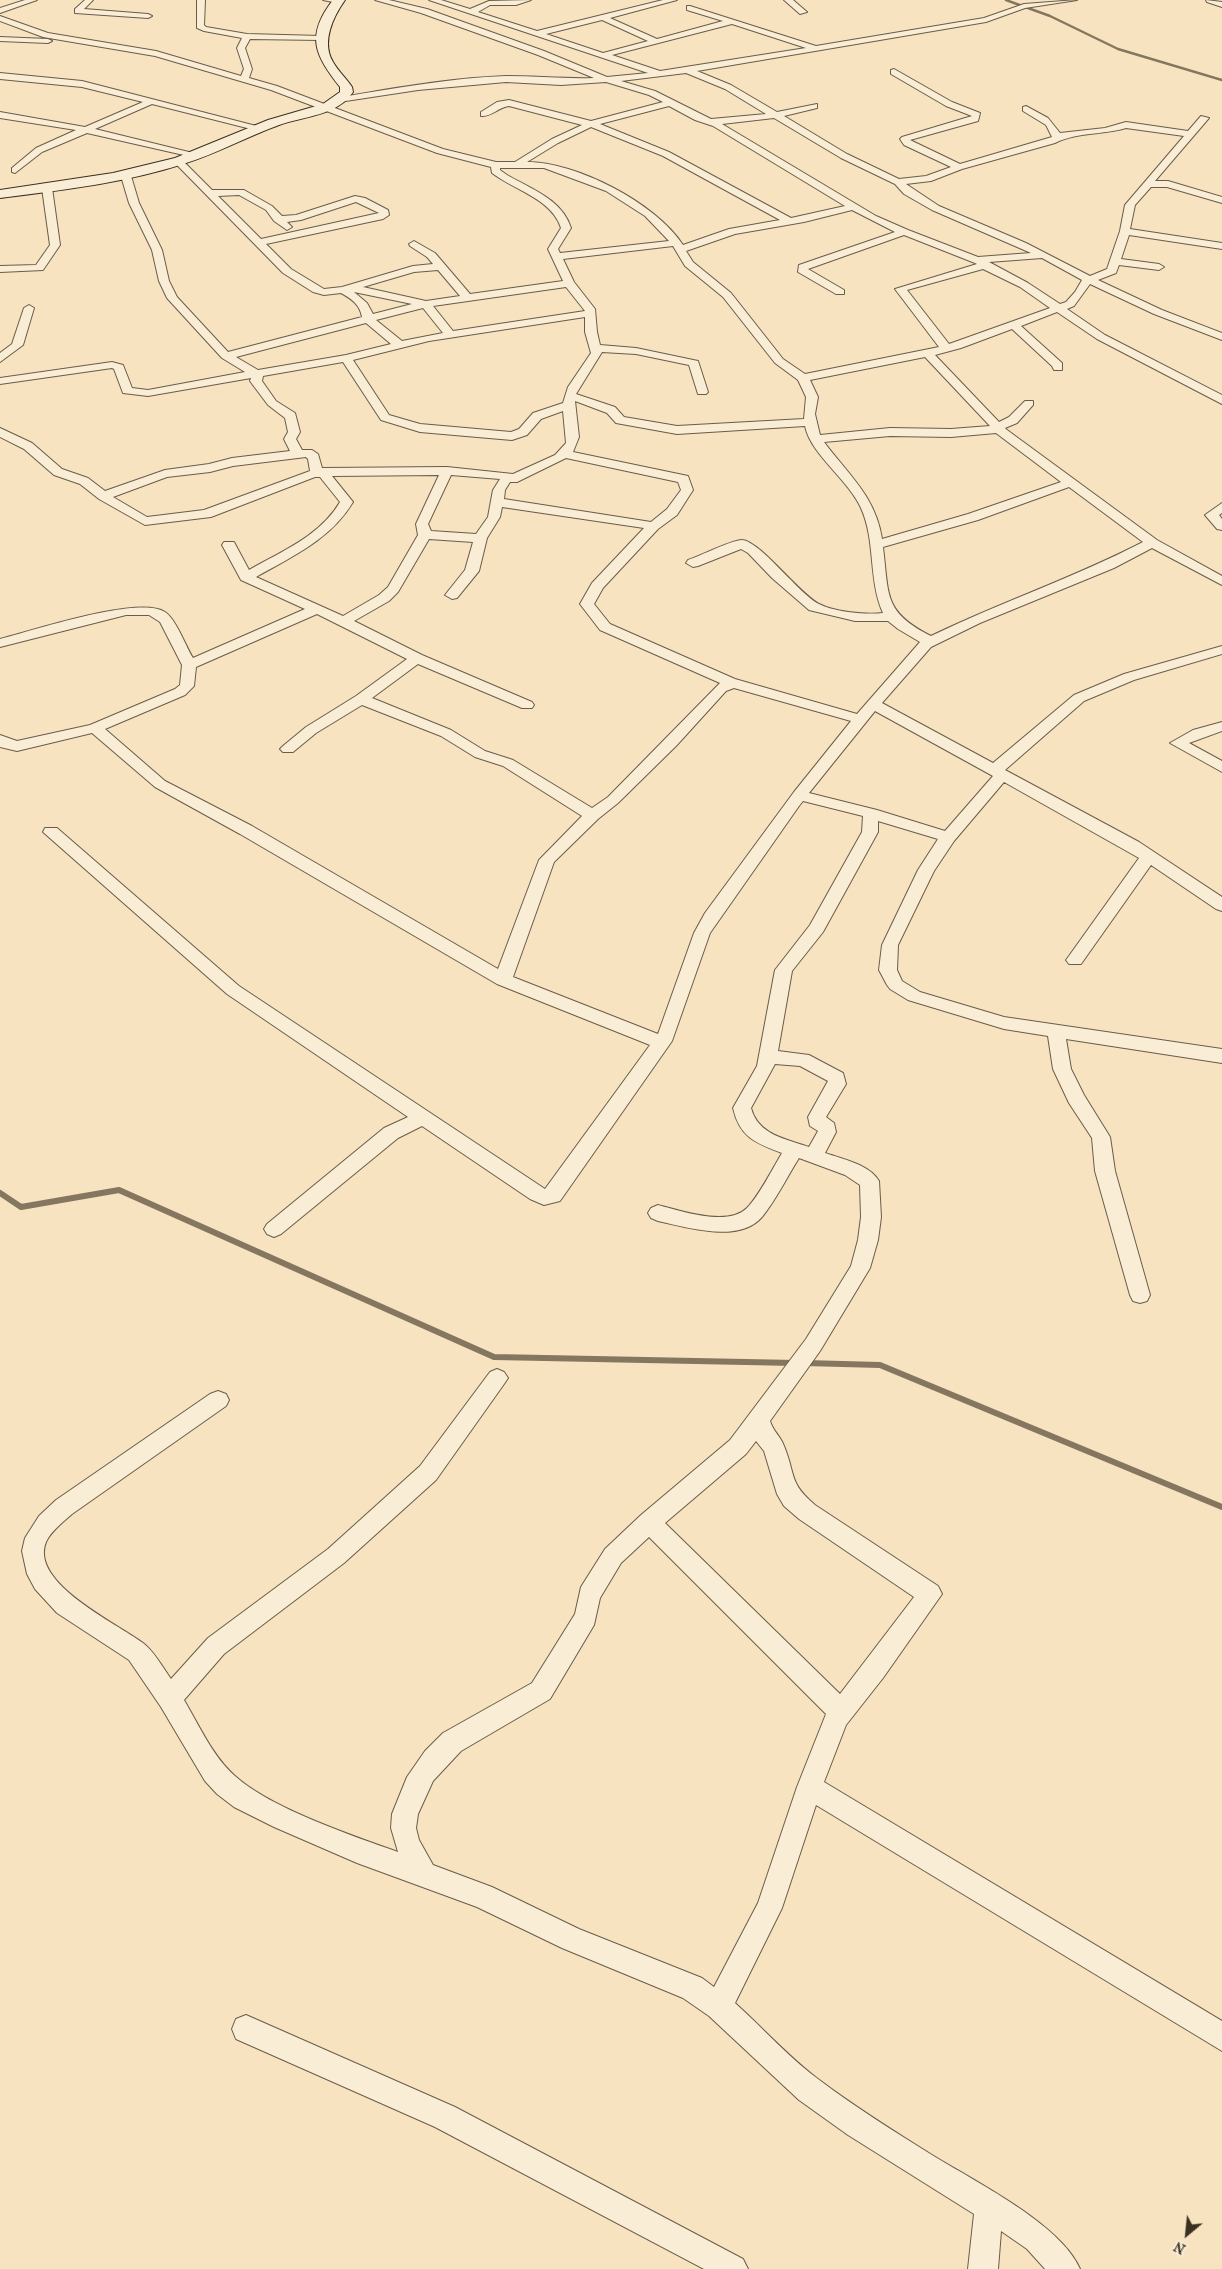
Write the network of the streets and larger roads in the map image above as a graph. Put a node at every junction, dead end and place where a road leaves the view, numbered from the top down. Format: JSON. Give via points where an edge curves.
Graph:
{"nodes":[{"id":1,"x":33,"y":0,"type":"edge"},
{"id":2,"x":89,"y":0,"type":"edge"},
{"id":3,"x":201,"y":0,"type":"edge"},
{"id":4,"x":327,"y":0,"type":"edge"},
{"id":5,"x":339,"y":0,"type":"edge"},
{"id":6,"x":379,"y":0,"type":"edge"},
{"id":7,"x":436,"y":0,"type":"edge"},
{"id":8,"x":527,"y":0,"type":"edge"},
{"id":9,"x":673,"y":0,"type":"edge"},
{"id":10,"x":788,"y":0,"type":"edge"},
{"id":11,"x":1073,"y":0,"type":"edge"},
{"id":12,"x":1210,"y":0,"type":"edge"},
{"id":13,"x":1222,"y":5,"type":"edge"},
{"id":14,"x":1026,"y":6,"type":"joint"},
{"id":15,"x":690,"y":8,"type":"dead end"},
{"id":16,"x":0,"y":11,"type":"edge"},
{"id":17,"x":424,"y":11,"type":"junction"},
{"id":18,"x":471,"y":12,"type":"junction"},
{"id":19,"x":803,"y":12,"type":"dead end"},
{"id":20,"x":148,"y":16,"type":"dead end"},
{"id":21,"x":602,"y":17,"type":"junction"},
{"id":22,"x":0,"y":18,"type":"edge"},
{"id":23,"x":730,"y":22,"type":"junction"},
{"id":24,"x":539,"y":33,"type":"junction"},
{"id":25,"x":247,"y":36,"type":"junction"},
{"id":26,"x":321,"y":38,"type":"junction"},
{"id":27,"x":0,"y":39,"type":"edge"},
{"id":28,"x":655,"y":41,"type":"junction"},
{"id":29,"x":89,"y":42,"type":"junction"},
{"id":30,"x":817,"y":48,"type":"junction"},
{"id":31,"x":607,"y":55,"type":"junction"},
{"id":32,"x":569,"y":64,"type":"junction"},
{"id":33,"x":687,"y":70,"type":"junction"},
{"id":34,"x":894,"y":72,"type":"dead end"},
{"id":35,"x":660,"y":73,"type":"junction"},
{"id":36,"x":0,"y":76,"type":"edge"},
{"id":37,"x":701,"y":76,"type":"junction"},
{"id":38,"x":244,"y":80,"type":"junction"},
{"id":39,"x":607,"y":80,"type":"junction"},
{"id":40,"x":645,"y":91,"type":"junction"},
{"id":41,"x":342,"y":100,"type":"junction"},
{"id":42,"x":152,"y":101,"type":"junction"},
{"id":43,"x":671,"y":103,"type":"junction"},
{"id":44,"x":814,"y":106,"type":"dead end"},
{"id":45,"x":327,"y":107,"type":"junction"},
{"id":46,"x":1026,"y":109,"type":"dead end"},
{"id":47,"x":484,"y":114,"type":"dead end"},
{"id":48,"x":778,"y":115,"type":"junction"},
{"id":49,"x":2,"y":116,"type":"edge"},
{"id":50,"x":1204,"y":118,"type":"dead end"},
{"id":51,"x":712,"y":122,"type":"junction"},
{"id":52,"x":591,"y":124,"type":"junction"},
{"id":53,"x":259,"y":128,"type":"junction"},
{"id":54,"x":84,"y":129,"type":"junction"},
{"id":55,"x":1190,"y":134,"type":"junction"},
{"id":56,"x":1057,"y":137,"type":"junction"},
{"id":57,"x":194,"y":156,"type":"junction"},
{"id":58,"x":178,"y":161,"type":"junction"},
{"id":59,"x":519,"y":163,"type":"junction"},
{"id":60,"x":496,"y":165,"type":"junction"},
{"id":61,"x":959,"y":167,"type":"junction"},
{"id":62,"x":15,"y":170,"type":"dead end"},
{"id":63,"x":126,"y":176,"type":"junction"},
{"id":64,"x":898,"y":182,"type":"junction"},
{"id":65,"x":1148,"y":184,"type":"junction"},
{"id":66,"x":47,"y":188,"type":"junction"},
{"id":67,"x":1222,"y":188,"type":"edge"},
{"id":68,"x":211,"y":193,"type":"junction"},
{"id":69,"x":1197,"y":193,"type":"junction"},
{"id":70,"x":0,"y":194,"type":"edge"},
{"id":71,"x":1222,"y":200,"type":"edge"},
{"id":72,"x":853,"y":207,"type":"junction"},
{"id":73,"x":278,"y":219,"type":"junction"},
{"id":74,"x":789,"y":221,"type":"junction"},
{"id":75,"x":1125,"y":231,"type":"junction"},
{"id":76,"x":904,"y":232,"type":"junction"},
{"id":77,"x":297,"y":235,"type":"junction"},
{"id":78,"x":259,"y":243,"type":"junction"},
{"id":79,"x":414,"y":244,"type":"dead end"},
{"id":80,"x":1222,"y":246,"type":"edge"},
{"id":81,"x":678,"y":247,"type":"junction"},
{"id":82,"x":1044,"y":255,"type":"junction"},
{"id":83,"x":555,"y":257,"type":"junction"},
{"id":84,"x":1116,"y":261,"type":"junction"},
{"id":85,"x":980,"y":263,"type":"junction"},
{"id":86,"x":441,"y":266,"type":"junction"},
{"id":87,"x":1159,"y":267,"type":"dead end"},
{"id":88,"x":0,"y":269,"type":"edge"},
{"id":89,"x":1088,"y":279,"type":"junction"},
{"id":90,"x":569,"y":283,"type":"junction"},
{"id":91,"x":347,"y":288,"type":"junction"},
{"id":92,"x":840,"y":292,"type":"dead end"},
{"id":93,"x":466,"y":298,"type":"junction"},
{"id":94,"x":426,"y":304,"type":"junction"},
{"id":95,"x":29,"y":308,"type":"dead end"},
{"id":96,"x":1058,"y":309,"type":"junction"},
{"id":97,"x":591,"y":313,"type":"junction"},
{"id":98,"x":368,"y":319,"type":"junction"},
{"id":99,"x":1014,"y":325,"type":"junction"},
{"id":100,"x":450,"y":334,"type":"junction"},
{"id":101,"x":1222,"y":337,"type":"edge"},
{"id":102,"x":401,"y":346,"type":"junction"},
{"id":103,"x":597,"y":348,"type":"junction"},
{"id":104,"x":946,"y":348,"type":"junction"},
{"id":105,"x":926,"y":353,"type":"junction"},
{"id":106,"x":226,"y":356,"type":"junction"},
{"id":107,"x":346,"y":358,"type":"junction"},
{"id":108,"x":0,"y":359,"type":"edge"},
{"id":109,"x":1058,"y":368,"type":"dead end"},
{"id":110,"x":258,"y":375,"type":"junction"},
{"id":111,"x":803,"y":378,"type":"junction"},
{"id":112,"x":0,"y":381,"type":"edge"},
{"id":113,"x":702,"y":392,"type":"dead end"},
{"id":114,"x":1222,"y":400,"type":"edge"},
{"id":115,"x":569,"y":401,"type":"junction"},
{"id":116,"x":1029,"y":404,"type":"dead end"},
{"id":117,"x":809,"y":422,"type":"junction"},
{"id":118,"x":998,"y":428,"type":"junction"},
{"id":119,"x":0,"y":432,"type":"edge"},
{"id":120,"x":816,"y":440,"type":"junction"},
{"id":121,"x":298,"y":454,"type":"junction"},
{"id":122,"x":563,"y":454,"type":"junction"},
{"id":123,"x":448,"y":471,"type":"junction"},
{"id":124,"x":319,"y":473,"type":"junction"},
{"id":125,"x":508,"y":476,"type":"junction"},
{"id":126,"x":1070,"y":483,"type":"junction"},
{"id":127,"x":103,"y":496,"type":"junction"},
{"id":128,"x":497,"y":502,"type":"junction"},
{"id":129,"x":1222,"y":508,"type":"edge"},
{"id":130,"x":653,"y":526,"type":"junction"},
{"id":131,"x":1222,"y":526,"type":"edge"},
{"id":132,"x":425,"y":535,"type":"junction"},
{"id":133,"x":480,"y":538,"type":"junction"},
{"id":134,"x":1152,"y":543,"type":"junction"},
{"id":135,"x":878,"y":544,"type":"junction"},
{"id":136,"x":229,"y":545,"type":"dead end"},
{"id":137,"x":693,"y":563,"type":"dead end"},
{"id":138,"x":246,"y":577,"type":"junction"},
{"id":139,"x":1222,"y":581,"type":"edge"},
{"id":140,"x":452,"y":595,"type":"dead end"},
{"id":141,"x":316,"y":609,"type":"junction"},
{"id":142,"x":892,"y":616,"type":"junction"},
{"id":143,"x":344,"y":621,"type":"junction"},
{"id":144,"x":0,"y":642,"type":"edge"},
{"id":145,"x":930,"y":642,"type":"junction"},
{"id":146,"x":1222,"y":650,"type":"edge"},
{"id":147,"x":416,"y":658,"type":"junction"},
{"id":148,"x":189,"y":665,"type":"junction"},
{"id":149,"x":732,"y":683,"type":"junction"},
{"id":150,"x":361,"y":699,"type":"junction"},
{"id":151,"x":872,"y":704,"type":"junction"},
{"id":152,"x":527,"y":705,"type":"dead end"},
{"id":153,"x":860,"y":719,"type":"junction"},
{"id":154,"x":1222,"y":726,"type":"edge"},
{"id":155,"x":95,"y":728,"type":"junction"},
{"id":156,"x":0,"y":740,"type":"edge"},
{"id":157,"x":288,"y":749,"type":"dead end"},
{"id":158,"x":1222,"y":767,"type":"edge"},
{"id":159,"x":999,"y":772,"type":"junction"},
{"id":160,"x":799,"y":795,"type":"junction"},
{"id":161,"x":871,"y":813,"type":"junction"},
{"id":162,"x":592,"y":815,"type":"junction"},
{"id":163,"x":51,"y":832,"type":"dead end"},
{"id":164,"x":948,"y":837,"type":"junction"},
{"id":165,"x":1149,"y":856,"type":"junction"},
{"id":166,"x":1222,"y":905,"type":"edge"},
{"id":167,"x":1075,"y":960,"type":"dead end"},
{"id":168,"x":503,"y":980,"type":"junction"},
{"id":169,"x":1056,"y":1032,"type":"junction"},
{"id":170,"x":661,"y":1042,"type":"junction"},
{"id":171,"x":1222,"y":1056,"type":"edge"},
{"id":172,"x":768,"y":1057,"type":"junction"},
{"id":173,"x":423,"y":1118,"type":"junction"},
{"id":174,"x":794,"y":1150,"type":"junction"},
{"id":175,"x":813,"y":1157,"type":"junction"},
{"id":176,"x":658,"y":1214,"type":"dead end"},
{"id":177,"x":274,"y":1229,"type":"dead end"},
{"id":178,"x":1140,"y":1294,"type":"dead end"},
{"id":179,"x":497,"y":1378,"type":"dead end"},
{"id":180,"x":218,"y":1400,"type":"dead end"},
{"id":181,"x":759,"y":1420,"type":"junction"},
{"id":182,"x":649,"y":1522,"type":"junction"},
{"id":183,"x":170,"y":1699,"type":"junction"},
{"id":184,"x":840,"y":1711,"type":"junction"},
{"id":185,"x":809,"y":1787,"type":"junction"},
{"id":186,"x":424,"y":1874,"type":"junction"},
{"id":187,"x":719,"y":2006,"type":"junction"},
{"id":188,"x":246,"y":2029,"type":"dead end"},
{"id":189,"x":1222,"y":2037,"type":"edge"},
{"id":190,"x":989,"y":2206,"type":"junction"},
{"id":191,"x":733,"y":2269,"type":"edge"},
{"id":192,"x":983,"y":2269,"type":"edge"},
{"id":193,"x":1065,"y":2269,"type":"edge"}],
"edges":[{"from":1,"to":16,"type":"street"},
{"from":2,"to":20,"type":"street","via":[[78,11]]},
{"from":3,"to":25,"type":"street","via":[[200,26]]},
{"from":4,"to":5,"type":"street"},
{"from":5,"to":26,"type":"street","via":[[332,8]]},
{"from":6,"to":17,"type":"street"},
{"from":7,"to":17,"type":"street"},
{"from":7,"to":18,"type":"street"},
{"from":8,"to":18,"type":"street","via":[[489,3]]},
{"from":9,"to":21,"type":"street"},
{"from":10,"to":19,"type":"street"},
{"from":11,"to":14,"type":"street"},
{"from":12,"to":13,"type":"street"},
{"from":14,"to":30,"type":"street","via":[[986,20]]},
{"from":15,"to":23,"type":"street"},
{"from":17,"to":32,"type":"street"},
{"from":18,"to":24,"type":"street"},
{"from":21,"to":24,"type":"street"},
{"from":21,"to":28,"type":"street"},
{"from":22,"to":29,"type":"street","via":[[40,33]]},
{"from":23,"to":28,"type":"street"},
{"from":23,"to":30,"type":"street"},
{"from":24,"to":31,"type":"street"},
{"from":25,"to":26,"type":"street"},
{"from":25,"to":38,"type":"street","via":[[241,48],[248,69]]},
{"from":26,"to":41,"type":"street","via":[[325,59],[346,87]]},
{"from":27,"to":29,"type":"street"},
{"from":28,"to":31,"type":"street"},
{"from":29,"to":38,"type":"street","via":[[156,54]]},
{"from":30,"to":33,"type":"street"},
{"from":31,"to":32,"type":"street"},
{"from":31,"to":35,"type":"street"},
{"from":32,"to":39,"type":"street"},
{"from":33,"to":35,"type":"street"},
{"from":33,"to":37,"type":"street"},
{"from":34,"to":61,"type":"street","via":[[949,104],[977,115],[975,119],[905,138],[907,143]]},
{"from":35,"to":39,"type":"street"},
{"from":36,"to":42,"type":"street","via":[[82,84]]},
{"from":37,"to":40,"type":"street","via":[[653,84]]},
{"from":37,"to":48,"type":"street"},
{"from":38,"to":45,"type":"street"},
{"from":39,"to":40,"type":"street"},
{"from":39,"to":41,"type":"street","via":[[561,82],[506,78],[418,87]]},
{"from":40,"to":43,"type":"street"},
{"from":41,"to":45,"type":"street"},
{"from":42,"to":53,"type":"street"},
{"from":42,"to":54,"type":"street"},
{"from":43,"to":51,"type":"street"},
{"from":43,"to":52,"type":"street"},
{"from":44,"to":48,"type":"street"},
{"from":45,"to":53,"type":"street"},
{"from":45,"to":60,"type":"street","via":[[419,144]]},
{"from":46,"to":56,"type":"street","via":[[1048,121],[1055,128]]},
{"from":47,"to":52,"type":"street","via":[[500,104],[509,103]]},
{"from":48,"to":51,"type":"street"},
{"from":48,"to":64,"type":"street","via":[[844,156]]},
{"from":49,"to":54,"type":"street"},
{"from":50,"to":55,"type":"street"},
{"from":51,"to":72,"type":"street"},
{"from":52,"to":59,"type":"street"},
{"from":52,"to":74,"type":"street","via":[[666,154]]},
{"from":53,"to":57,"type":"street"},
{"from":54,"to":57,"type":"street"},
{"from":54,"to":62,"type":"street","via":[[39,150]]},
{"from":55,"to":56,"type":"street","via":[[1126,124],[1106,131]]},
{"from":55,"to":65,"type":"street"},
{"from":56,"to":61,"type":"street"},
{"from":57,"to":58,"type":"street"},
{"from":58,"to":63,"type":"street"},
{"from":58,"to":68,"type":"street"},
{"from":59,"to":60,"type":"street"},
{"from":59,"to":81,"type":"street","via":[[556,168],[609,189],[649,214],[671,235]]},
{"from":60,"to":83,"type":"street","via":[[495,171],[501,176],[528,189],[554,207],[563,218],[566,228],[554,245]]},
{"from":61,"to":64,"type":"street","via":[[922,180]]},
{"from":63,"to":66,"type":"street"},
{"from":63,"to":106,"type":"street","via":[[134,203],[157,250],[164,281],[172,298]]},
{"from":64,"to":82,"type":"street","via":[[926,203]]},
{"from":65,"to":69,"type":"street","via":[[1168,184]]},
{"from":65,"to":75,"type":"street","via":[[1130,205]]},
{"from":66,"to":70,"type":"street"},
{"from":66,"to":88,"type":"street","via":[[54,245],[39,268]]},
{"from":67,"to":69,"type":"street"},
{"from":68,"to":73,"type":"street","via":[[241,192],[269,208]]},
{"from":68,"to":78,"type":"street"},
{"from":69,"to":71,"type":"street"},
{"from":72,"to":74,"type":"street"},
{"from":72,"to":76,"type":"street"},
{"from":73,"to":77,"type":"street"},
{"from":73,"to":77,"type":"street","via":[[297,218],[355,199],[384,212],[379,217]]},
{"from":74,"to":81,"type":"street","via":[[733,231]]},
{"from":75,"to":80,"type":"street"},
{"from":75,"to":84,"type":"street"},
{"from":76,"to":85,"type":"street"},
{"from":76,"to":92,"type":"street","via":[[803,268],[803,272]]},
{"from":77,"to":78,"type":"street"},
{"from":78,"to":91,"type":"street","via":[[287,271],[317,290]]},
{"from":79,"to":86,"type":"street","via":[[425,249]]},
{"from":81,"to":83,"type":"street","via":[[631,247]]},
{"from":81,"to":111,"type":"street","via":[[693,269],[727,295],[779,361]]},
{"from":82,"to":85,"type":"street"},
{"from":82,"to":89,"type":"street"},
{"from":83,"to":90,"type":"street"},
{"from":84,"to":87,"type":"street"},
{"from":84,"to":89,"type":"street","via":[[1109,274]]},
{"from":85,"to":96,"type":"street","via":[[1024,285]]},
{"from":85,"to":104,"type":"street","via":[[900,289]]},
{"from":86,"to":91,"type":"street","via":[[413,269]]},
{"from":86,"to":93,"type":"street"},
{"from":89,"to":96,"type":"street","via":[[1075,300]]},
{"from":89,"to":101,"type":"street"},
{"from":90,"to":93,"type":"street"},
{"from":90,"to":97,"type":"street"},
{"from":91,"to":94,"type":"street"},
{"from":91,"to":98,"type":"street","via":[[364,304]]},
{"from":93,"to":94,"type":"street"},
{"from":94,"to":98,"type":"street"},
{"from":94,"to":100,"type":"street"},
{"from":95,"to":108,"type":"street","via":[[18,345]]},
{"from":96,"to":99,"type":"street"},
{"from":96,"to":114,"type":"street","via":[[1101,336]]},
{"from":97,"to":100,"type":"street"},
{"from":97,"to":103,"type":"street","via":[[591,332]]},
{"from":98,"to":102,"type":"street"},
{"from":98,"to":106,"type":"street"},
{"from":99,"to":104,"type":"street"},
{"from":99,"to":109,"type":"street","via":[[1052,358]]},
{"from":100,"to":102,"type":"street"},
{"from":102,"to":107,"type":"street"},
{"from":103,"to":113,"type":"street","via":[[636,351],[694,363]]},
{"from":103,"to":115,"type":"street"},
{"from":104,"to":105,"type":"street"},
{"from":105,"to":111,"type":"street"},
{"from":105,"to":118,"type":"street"},
{"from":106,"to":110,"type":"street"},
{"from":107,"to":110,"type":"street"},
{"from":107,"to":115,"type":"street","via":[[385,417],[420,428],[512,436],[523,432],[537,416]]},
{"from":110,"to":112,"type":"street","via":[[141,393],[127,391],[119,367],[112,365]]},
{"from":110,"to":121,"type":"street","via":[[256,381],[270,401],[291,416],[294,433],[290,439]]},
{"from":111,"to":117,"type":"street","via":[[812,392]]},
{"from":115,"to":117,"type":"street","via":[[608,409],[620,420],[677,430]]},
{"from":115,"to":122,"type":"street","via":[[572,441],[570,449]]},
{"from":116,"to":118,"type":"street","via":[[1013,420]]},
{"from":117,"to":120,"type":"street"},
{"from":118,"to":120,"type":"street","via":[[951,433],[890,432]]},
{"from":118,"to":126,"type":"street"},
{"from":119,"to":127,"type":"street","via":[[28,446],[58,472],[84,481]]},
{"from":120,"to":135,"type":"street","via":[[868,509]]},
{"from":121,"to":124,"type":"street","via":[[308,453],[314,457]]},
{"from":121,"to":127,"type":"street","via":[[165,474]]},
{"from":122,"to":125,"type":"street","via":[[513,479]]},
{"from":122,"to":130,"type":"street","via":[[684,479],[687,490],[672,512]]},
{"from":123,"to":124,"type":"street"},
{"from":123,"to":125,"type":"street"},
{"from":123,"to":132,"type":"street","via":[[422,524]]},
{"from":124,"to":127,"type":"street","via":[[206,514],[156,521],[145,521]]},
{"from":124,"to":138,"type":"street","via":[[347,502],[344,510],[316,537]]},
{"from":125,"to":128,"type":"street","via":[[499,490]]},
{"from":126,"to":134,"type":"street"},
{"from":126,"to":135,"type":"street","via":[[964,520]]},
{"from":128,"to":130,"type":"street"},
{"from":128,"to":133,"type":"street","via":[[490,525]]},
{"from":129,"to":131,"type":"street","via":[[1210,515]]},
{"from":130,"to":149,"type":"street","via":[[597,586],[588,600],[589,608],[604,627]]},
{"from":132,"to":133,"type":"street"},
{"from":132,"to":143,"type":"street","via":[[393,589],[384,598]]},
{"from":133,"to":140,"type":"street","via":[[472,571]]},
{"from":134,"to":139,"type":"street"},
{"from":134,"to":145,"type":"street","via":[[1109,565]]},
{"from":135,"to":142,"type":"street","via":[[882,594]]},
{"from":136,"to":138,"type":"street"},
{"from":137,"to":142,"type":"street","via":[[742,544],[753,550],[814,607],[855,617]]},
{"from":138,"to":141,"type":"street"},
{"from":141,"to":143,"type":"street"},
{"from":141,"to":148,"type":"street"},
{"from":142,"to":145,"type":"street"},
{"from":143,"to":147,"type":"street"},
{"from":144,"to":148,"type":"street","via":[[126,611],[151,611],[166,621]]},
{"from":145,"to":151,"type":"street"},
{"from":146,"to":159,"type":"street","via":[[1129,677],[1079,698]]},
{"from":147,"to":150,"type":"street"},
{"from":147,"to":152,"type":"street"},
{"from":148,"to":155,"type":"street","via":[[187,686],[180,692]]},
{"from":149,"to":153,"type":"street"},
{"from":149,"to":162,"type":"street","via":[[721,688],[672,742],[613,800]]},
{"from":150,"to":157,"type":"street","via":[[311,730]]},
{"from":150,"to":162,"type":"street","via":[[446,732],[480,754],[508,764]]},
{"from":151,"to":153,"type":"street"},
{"from":151,"to":159,"type":"street"},
{"from":153,"to":160,"type":"street"},
{"from":154,"to":158,"type":"street","via":[[1178,743]]},
{"from":155,"to":156,"type":"street","via":[[17,746]]},
{"from":155,"to":168,"type":"street","via":[[160,784],[246,830]]},
{"from":159,"to":164,"type":"street"},
{"from":159,"to":165,"type":"street"},
{"from":160,"to":161,"type":"street"},
{"from":160,"to":170,"type":"street","via":[[702,933],[671,1024]]},
{"from":161,"to":164,"type":"street"},
{"from":161,"to":172,"type":"street","via":[[870,832],[817,928],[784,970]]},
{"from":162,"to":168,"type":"street","via":[[547,860]]},
{"from":163,"to":173,"type":"street","via":[[233,990]]},
{"from":164,"to":169,"type":"street","via":[[926,870],[890,945],[888,961],[892,979],[914,996],[1004,1023]]},
{"from":165,"to":166,"type":"street"},
{"from":165,"to":167,"type":"street"},
{"from":168,"to":170,"type":"street"},
{"from":169,"to":171,"type":"street"},
{"from":169,"to":178,"type":"street","via":[[1062,1070],[1101,1137],[1105,1171]]},
{"from":170,"to":173,"type":"street","via":[[553,1196],[537,1194]]},
{"from":172,"to":174,"type":"street","via":[[762,1076],[742,1108],[744,1121],[760,1137]]},
{"from":172,"to":175,"type":"street","via":[[804,1060],[837,1078],[837,1084],[817,1117],[828,1132]]},
{"from":173,"to":177,"type":"street","via":[[391,1133]]},
{"from":174,"to":175,"type":"street"},
{"from":174,"to":176,"type":"street","via":[[747,1220],[709,1223]]},
{"from":175,"to":181,"type":"street","via":[[852,1170],[868,1181],[871,1217],[868,1240],[860,1268],[813,1345]]},
{"from":179,"to":183,"type":"street","via":[[428,1473],[336,1556],[216,1646]]},
{"from":180,"to":183,"type":"street","via":[[64,1507],[36,1538],[32,1551],[34,1567],[52,1593],[76,1613],[138,1652]]},
{"from":181,"to":182,"type":"street","via":[[738,1447]]},
{"from":181,"to":184,"type":"street","via":[[764,1435],[774,1448],[782,1479],[792,1499],[930,1594],[875,1670]]},
{"from":182,"to":184,"type":"street"},
{"from":182,"to":186,"type":"street","via":[[605,1567],[589,1595],[586,1617],[541,1691],[452,1742],[431,1762],[410,1800],[403,1828],[405,1839]]},
{"from":183,"to":186,"type":"street","via":[[214,1772],[243,1798],[357,1850]]},
{"from":184,"to":185,"type":"street"},
{"from":185,"to":187,"type":"street","via":[[769,1908]]},
{"from":185,"to":189,"type":"street"},
{"from":186,"to":187,"type":"street","via":[[483,1896],[571,1939],[692,1988]]},
{"from":187,"to":190,"type":"street","via":[[809,2090],[858,2125]]},
{"from":188,"to":191,"type":"street","via":[[446,2117]]},
{"from":190,"to":192,"type":"street"},
{"from":190,"to":193,"type":"street","via":[[1037,2239]]}]}
